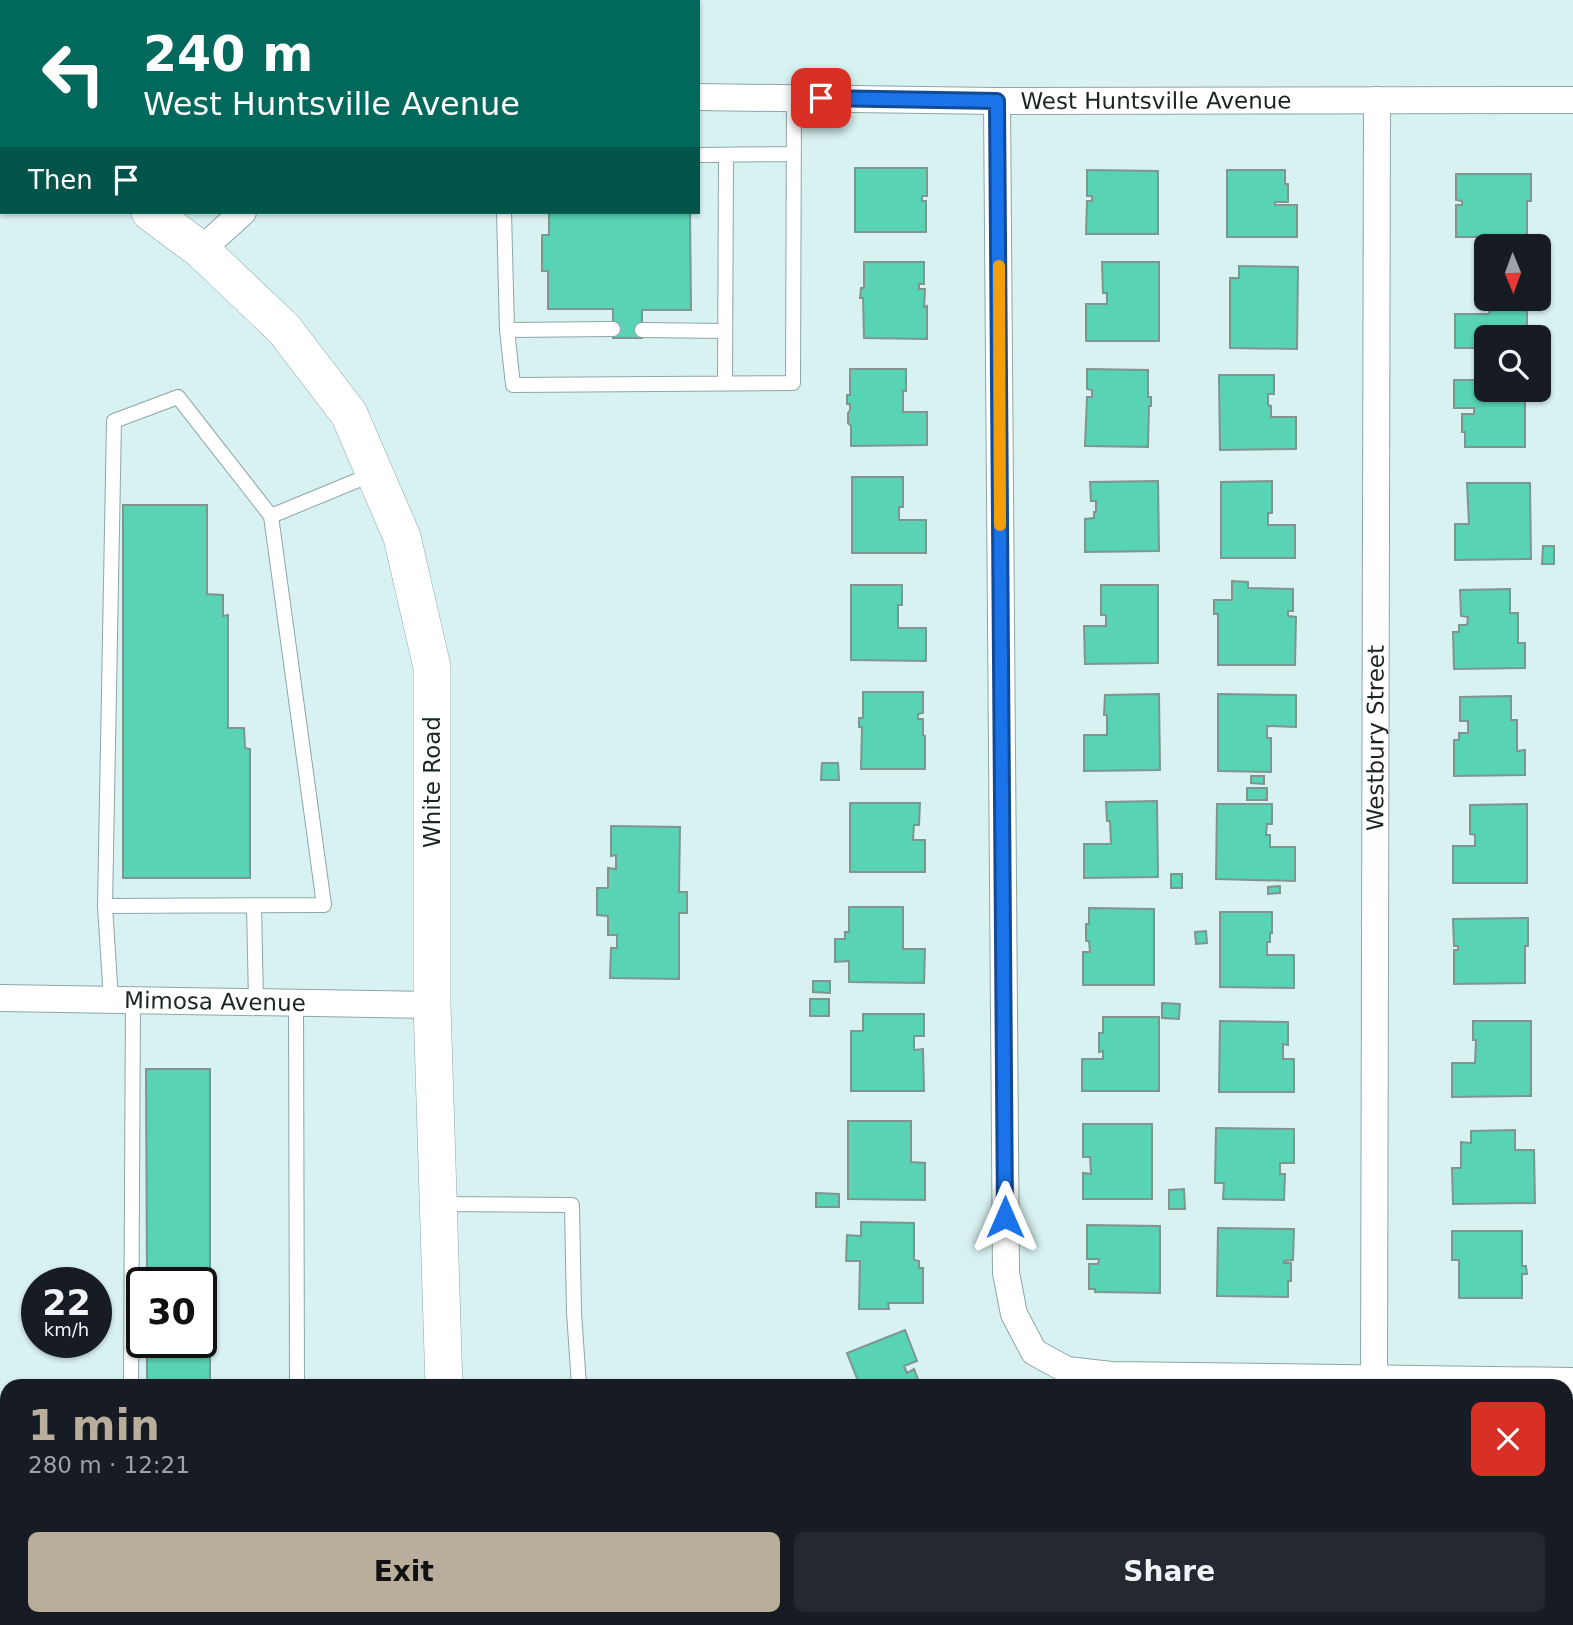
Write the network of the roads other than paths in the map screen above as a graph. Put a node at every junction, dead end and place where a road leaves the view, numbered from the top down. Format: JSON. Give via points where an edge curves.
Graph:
{"nodes":[{"id":1,"x":700,"y":97,"type":"edge"},
{"id":2,"x":794,"y":98,"type":"junction"},
{"id":3,"x":1377,"y":100,"type":"junction"},
{"id":4,"x":1573,"y":100,"type":"edge"},
{"id":5,"x":997,"y":101,"type":"junction"},
{"id":6,"x":794,"y":154,"type":"junction"},
{"id":7,"x":700,"y":155,"type":"edge"},
{"id":8,"x":726,"y":155,"type":"junction"},
{"id":9,"x":153,"y":214,"type":"edge"},
{"id":10,"x":241,"y":214,"type":"edge"},
{"id":11,"x":504,"y":214,"type":"edge"},
{"id":12,"x":201,"y":250,"type":"junction"},
{"id":13,"x":613,"y":329,"type":"dead end"},
{"id":14,"x":507,"y":330,"type":"junction"},
{"id":15,"x":642,"y":330,"type":"dead end"},
{"id":16,"x":724,"y":331,"type":"junction"},
{"id":17,"x":725,"y":384,"type":"junction"},
{"id":18,"x":375,"y":474,"type":"junction"},
{"id":19,"x":271,"y":516,"type":"junction"},
{"id":20,"x":105,"y":906,"type":"junction"},
{"id":21,"x":254,"y":906,"type":"junction"},
{"id":22,"x":0,"y":998,"type":"edge"},
{"id":23,"x":122,"y":1000,"type":"junction"},
{"id":24,"x":256,"y":1002,"type":"junction"},
{"id":25,"x":296,"y":1002,"type":"junction"},
{"id":26,"x":432,"y":1005,"type":"junction"},
{"id":27,"x":438,"y":1204,"type":"junction"},
{"id":28,"x":1374,"y":1377,"type":"junction"},
{"id":29,"x":131,"y":1379,"type":"edge"},
{"id":30,"x":297,"y":1379,"type":"edge"},
{"id":31,"x":444,"y":1379,"type":"edge"},
{"id":32,"x":579,"y":1379,"type":"edge"},
{"id":33,"x":1474,"y":1379,"type":"edge"}],
"edges":[{"from":1,"to":2,"type":"street","name":"West Huntsville Avenue"},
{"from":2,"to":5,"type":"street","name":"West Huntsville Avenue"},
{"from":2,"to":6,"type":"lane"},
{"from":3,"to":4,"type":"street","name":"West Huntsville Avenue"},
{"from":3,"to":5,"type":"street","name":"West Huntsville Avenue"},
{"from":3,"to":28,"type":"street","name":"Westbury Street"},
{"from":5,"to":28,"type":"street","via":[[1006,1273],[1014,1314],[1034,1352],[1067,1370],[1111,1375]]},
{"from":6,"to":8,"type":"lane"},
{"from":6,"to":17,"type":"lane","via":[[793,383]]},
{"from":7,"to":8,"type":"lane"},
{"from":8,"to":16,"type":"lane"},
{"from":9,"to":12,"type":"main road"},
{"from":10,"to":12,"type":"street"},
{"from":11,"to":14,"type":"lane"},
{"from":12,"to":18,"type":"main road","name":"White Road","via":[[284,329],[349,414]]},
{"from":13,"to":14,"type":"lane"},
{"from":14,"to":17,"type":"lane","via":[[513,385]]},
{"from":15,"to":16,"type":"lane"},
{"from":16,"to":17,"type":"lane"},
{"from":18,"to":19,"type":"lane"},
{"from":18,"to":26,"type":"main road","name":"White Road","via":[[402,537],[432,667]]},
{"from":19,"to":20,"type":"lane","via":[[178,397],[114,421]]},
{"from":19,"to":21,"type":"lane","via":[[324,905]]},
{"from":20,"to":21,"type":"lane"},
{"from":20,"to":23,"type":"lane"},
{"from":21,"to":24,"type":"lane"},
{"from":22,"to":23,"type":"street","name":"Mimosa Avenue"},
{"from":23,"to":24,"type":"street","name":"Mimosa Avenue"},
{"from":23,"to":29,"type":"lane"},
{"from":24,"to":25,"type":"street","name":"Mimosa Avenue"},
{"from":25,"to":26,"type":"street","name":"Mimosa Avenue"},
{"from":25,"to":30,"type":"lane"},
{"from":26,"to":27,"type":"main road","name":"White Road"},
{"from":27,"to":31,"type":"main road","name":"White Road"},
{"from":27,"to":32,"type":"lane","via":[[572,1205]]},
{"from":28,"to":33,"type":"street"}]}
